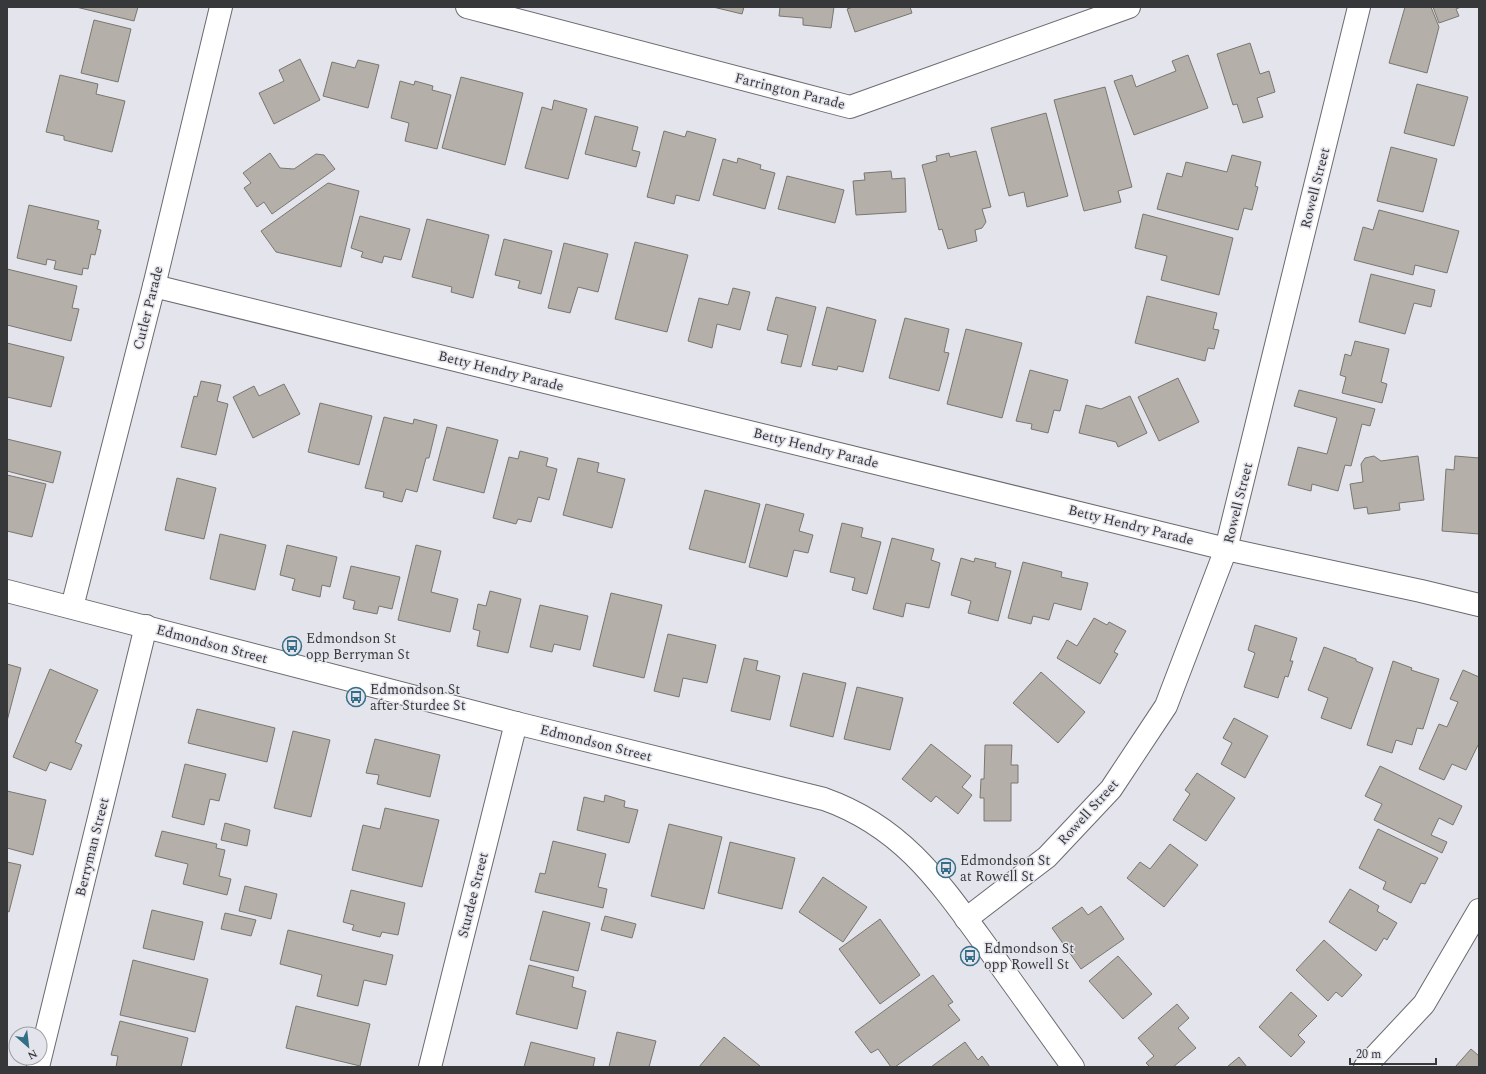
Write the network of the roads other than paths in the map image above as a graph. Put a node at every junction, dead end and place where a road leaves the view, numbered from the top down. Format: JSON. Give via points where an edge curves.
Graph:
{"nodes":[{"id":1,"x":221,"y":7,"type":"edge"},
{"id":2,"x":467,"y":7,"type":"edge"},
{"id":3,"x":1129,"y":7,"type":"edge"},
{"id":4,"x":1359,"y":7,"type":"edge"},
{"id":5,"x":154,"y":286,"type":"junction"},
{"id":6,"x":1226,"y":549,"type":"junction"},
{"id":7,"x":7,"y":590,"type":"edge"},
{"id":8,"x":1479,"y":605,"type":"edge"},
{"id":9,"x":72,"y":607,"type":"junction"},
{"id":10,"x":146,"y":626,"type":"junction"},
{"id":11,"x":516,"y":723,"type":"junction"},
{"id":12,"x":1479,"y":910,"type":"edge"},
{"id":13,"x":966,"y":919,"type":"junction"},
{"id":14,"x":38,"y":1067,"type":"edge"},
{"id":15,"x":430,"y":1067,"type":"edge"},
{"id":16,"x":1073,"y":1067,"type":"edge"},
{"id":17,"x":1365,"y":1067,"type":"edge"}],
"edges":[{"from":1,"to":5,"type":"street","name":"Cutler Parade"},
{"from":2,"to":3,"type":"street","name":"Farrington Parade","via":[[850,107]]},
{"from":4,"to":6,"type":"street","name":"Rowell Street"},
{"from":5,"to":6,"type":"street","name":"Betty Hendry Parade"},
{"from":5,"to":9,"type":"street","name":"Cutler Parade"},
{"from":6,"to":8,"type":"street","name":"Betty Hendry Parade","via":[[1421,590]]},
{"from":6,"to":13,"type":"street","name":"Rowell Street","via":[[1166,706],[1111,789],[1047,857]]},
{"from":7,"to":9,"type":"street","name":"Edmondson Street"},
{"from":9,"to":10,"type":"street","name":"Edmondson Street"},
{"from":10,"to":11,"type":"street","name":"Edmondson Street"},
{"from":10,"to":14,"type":"street","name":"Berryman Street"},
{"from":11,"to":13,"type":"street","name":"Edmondson Street","via":[[848,807],[871,820],[912,852]]},
{"from":11,"to":15,"type":"street","name":"Sturdee Street"},
{"from":12,"to":17,"type":"street","via":[[1424,1004]]},
{"from":13,"to":16,"type":"street","name":"Edmondson Street"}]}
